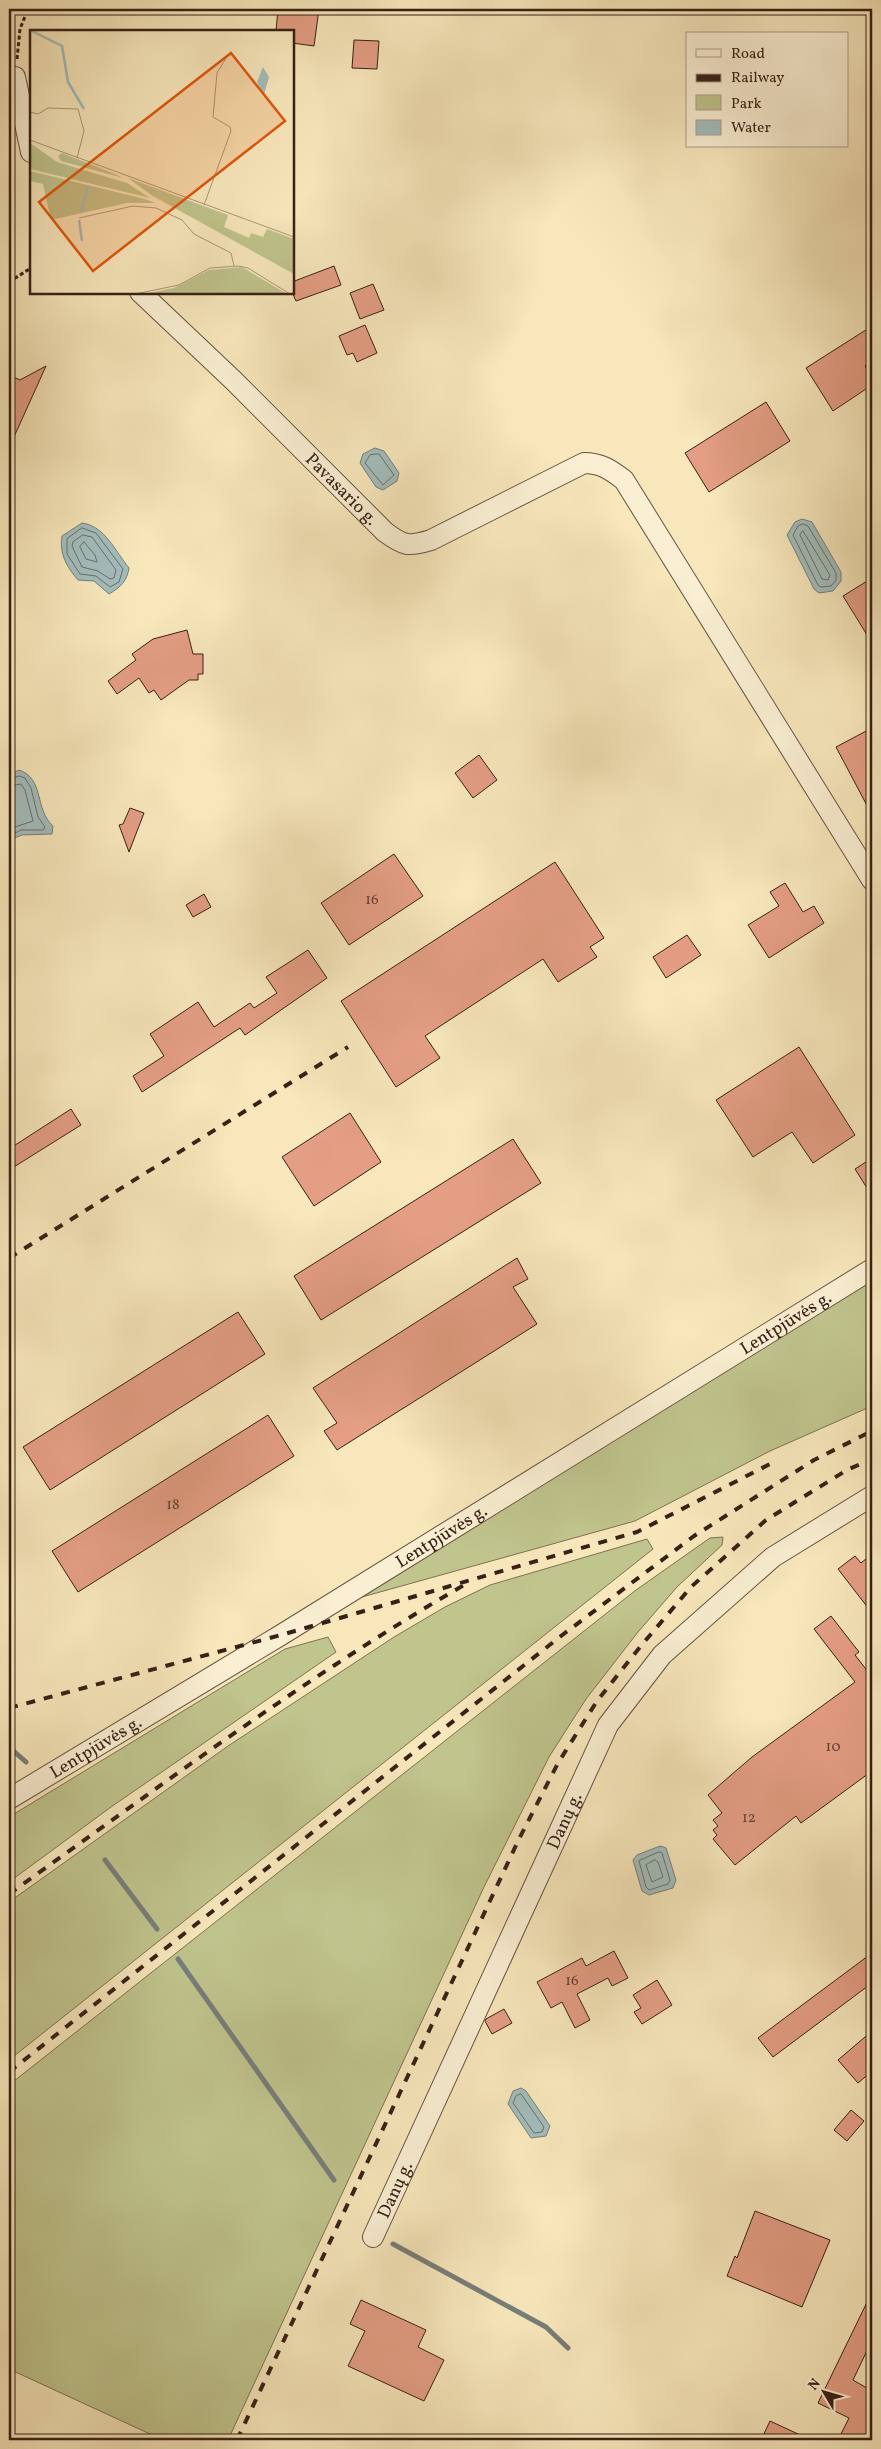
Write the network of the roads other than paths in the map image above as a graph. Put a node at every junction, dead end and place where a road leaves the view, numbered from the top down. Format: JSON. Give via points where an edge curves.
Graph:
{"nodes":[{"id":1,"x":15,"y":77,"type":"road end"},
{"id":2,"x":30,"y":147,"type":"edge"},
{"id":3,"x":142,"y":294,"type":"edge"},
{"id":4,"x":872,"y":880,"type":"edge"},
{"id":5,"x":872,"y":1269,"type":"edge"},
{"id":6,"x":872,"y":1496,"type":"edge"},
{"id":7,"x":9,"y":1799,"type":"edge"},
{"id":8,"x":373,"y":2237,"type":"dead end"}],
"edges":[{"from":1,"to":2,"type":"street"},
{"from":3,"to":4,"type":"street","name":"Pavasario g.","via":[[385,532],[400,542],[412,546],[431,540],[584,463],[596,463],[624,480]]},
{"from":5,"to":7,"type":"street","name":"Lentpjūvės g.","via":[[281,1636]]},
{"from":6,"to":8,"type":"street","name":"Danų g.","via":[[772,1557],[662,1654],[608,1725]]}]}
